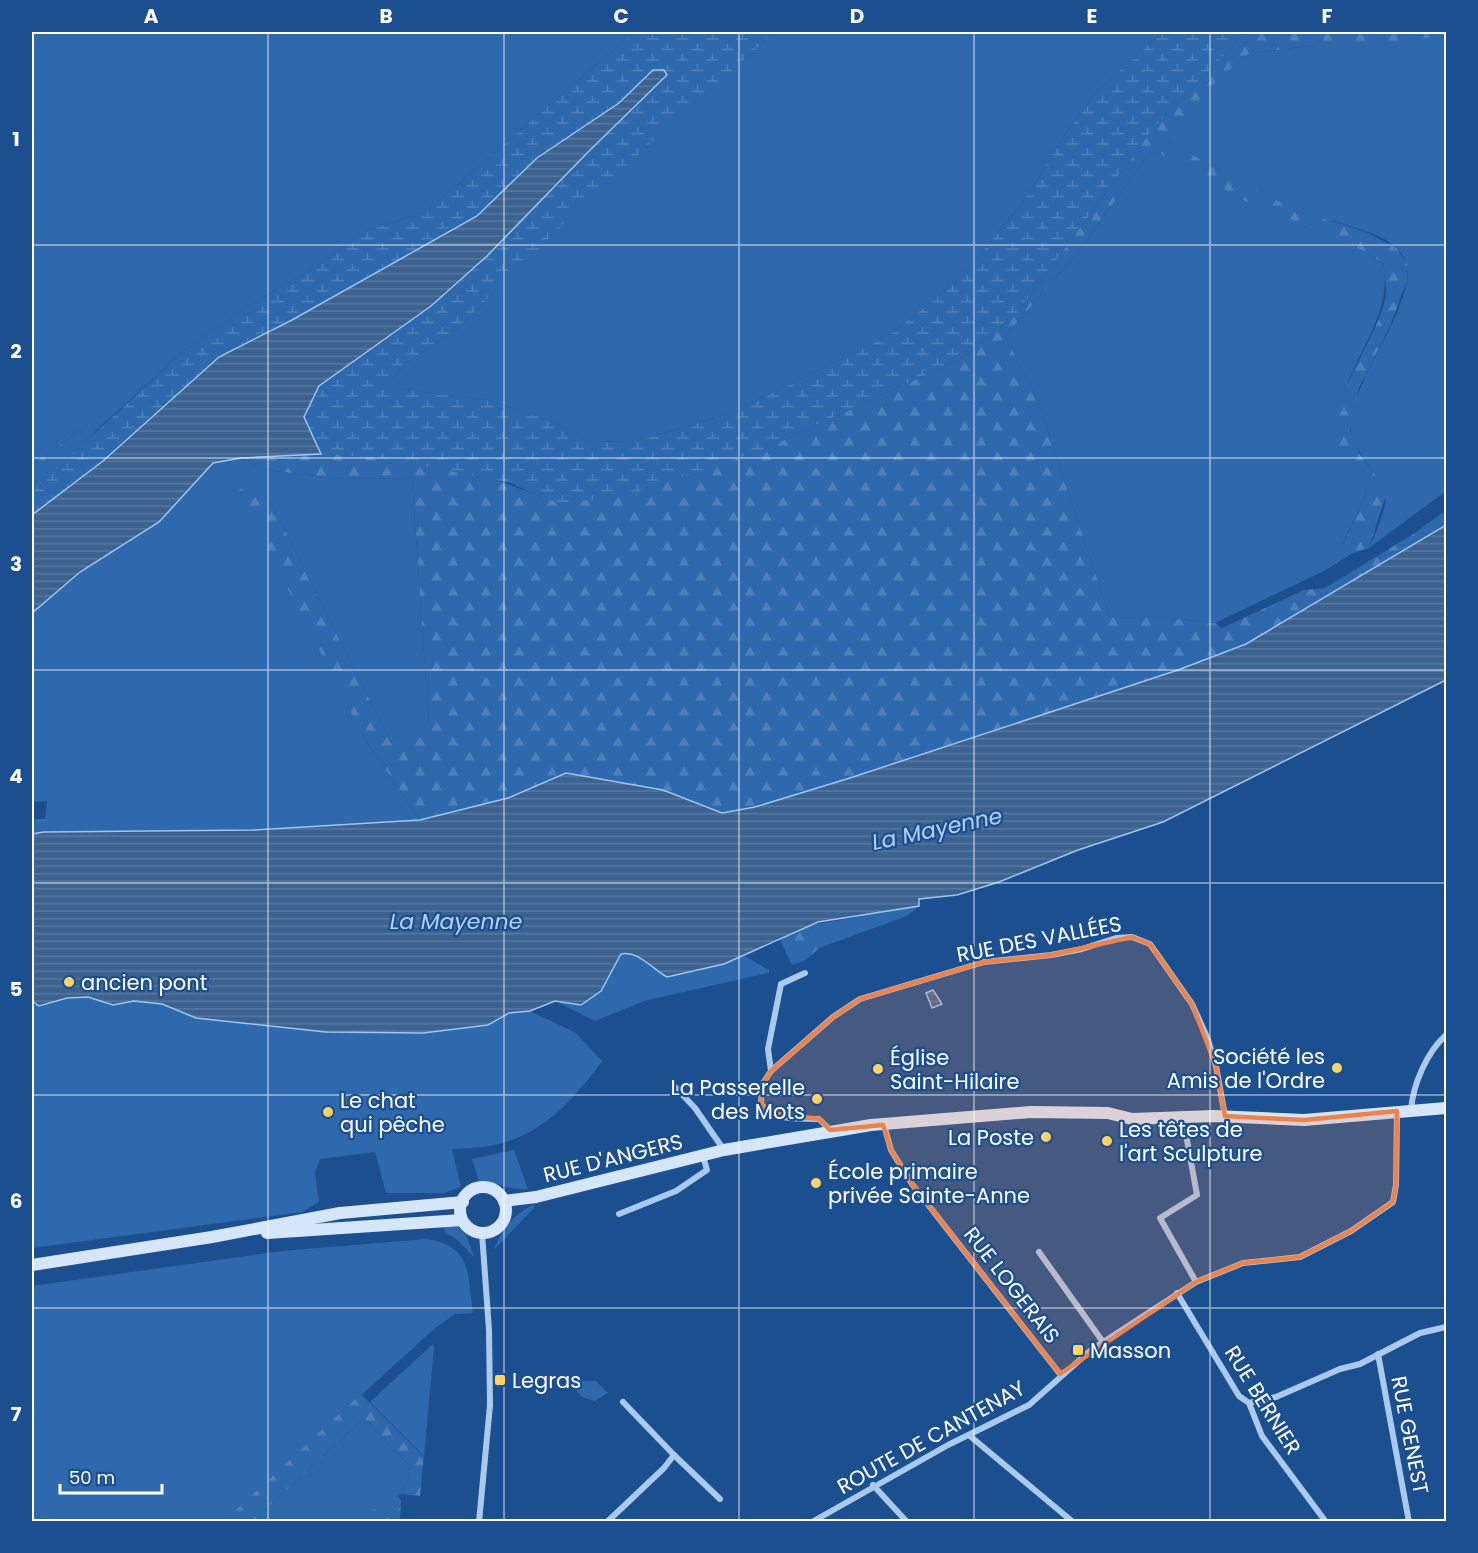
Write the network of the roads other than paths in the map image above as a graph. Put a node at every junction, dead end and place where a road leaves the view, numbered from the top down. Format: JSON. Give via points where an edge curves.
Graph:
{"nodes":[{"id":1,"x":805,"y":973,"type":"dead end"},
{"id":2,"x":1446,"y":1035,"type":"edge"},
{"id":3,"x":771,"y":1071,"type":"junction"},
{"id":4,"x":675,"y":1087,"type":"dead end"},
{"id":5,"x":1446,"y":1108,"type":"edge"},
{"id":6,"x":1411,"y":1110,"type":"junction"},
{"id":7,"x":1397,"y":1111,"type":"junction"},
{"id":8,"x":1225,"y":1116,"type":"junction"},
{"id":9,"x":1183,"y":1118,"type":"junction"},
{"id":10,"x":884,"y":1125,"type":"junction"},
{"id":11,"x":830,"y":1130,"type":"junction"},
{"id":12,"x":724,"y":1150,"type":"junction"},
{"id":13,"x":703,"y":1156,"type":"junction"},
{"id":14,"x":463,"y":1202,"type":"junction"},
{"id":15,"x":504,"y":1202,"type":"junction"},
{"id":16,"x":619,"y":1214,"type":"dead end"},
{"id":17,"x":462,"y":1220,"type":"junction"},
{"id":18,"x":482,"y":1233,"type":"junction"},
{"id":19,"x":212,"y":1237,"type":"junction"},
{"id":20,"x":1039,"y":1252,"type":"dead end"},
{"id":21,"x":32,"y":1265,"type":"edge"},
{"id":22,"x":1196,"y":1282,"type":"junction"},
{"id":23,"x":1177,"y":1293,"type":"junction"},
{"id":24,"x":1446,"y":1327,"type":"edge"},
{"id":25,"x":1103,"y":1342,"type":"junction"},
{"id":26,"x":1378,"y":1354,"type":"junction"},
{"id":27,"x":1060,"y":1374,"type":"junction"},
{"id":28,"x":623,"y":1402,"type":"dead end"},
{"id":29,"x":1249,"y":1403,"type":"junction"},
{"id":30,"x":970,"y":1436,"type":"junction"},
{"id":31,"x":674,"y":1455,"type":"junction"},
{"id":32,"x":873,"y":1485,"type":"junction"},
{"id":33,"x":720,"y":1499,"type":"dead end"},
{"id":34,"x":479,"y":1521,"type":"edge"},
{"id":35,"x":607,"y":1521,"type":"edge"},
{"id":36,"x":812,"y":1521,"type":"edge"},
{"id":37,"x":907,"y":1521,"type":"edge"},
{"id":38,"x":1073,"y":1521,"type":"edge"},
{"id":39,"x":1326,"y":1521,"type":"edge"},
{"id":40,"x":1409,"y":1521,"type":"edge"}],
"edges":[{"from":1,"to":3,"type":"street","via":[[781,984],[768,1049]]},
{"from":2,"to":6,"type":"street","via":[[1424,1065]]},
{"from":3,"to":8,"type":"street","name":"RUE DES VALLÉES","via":[[860,999],[984,962],[1051,955],[1132,937],[1150,944],[1192,1004],[1213,1056]]},
{"from":3,"to":11,"type":"street","via":[[762,1085],[761,1104],[768,1113],[783,1118],[819,1119]]},
{"from":4,"to":12,"type":"street"},
{"from":5,"to":6,"type":"main road","name":"RUE D'ANGERS"},
{"from":6,"to":7,"type":"main road","name":"RUE D'ANGERS"},
{"from":7,"to":8,"type":"main road","name":"RUE D'ANGERS","via":[[1304,1120]]},
{"from":7,"to":22,"type":"street","name":"ROUTE DE CANTENAY","via":[[1393,1202],[1351,1231],[1300,1257],[1243,1263]]},
{"from":8,"to":9,"type":"main road","name":"RUE D'ANGERS"},
{"from":9,"to":10,"type":"main road","name":"RUE D'ANGERS","via":[[1132,1119],[1108,1113],[1031,1112]]},
{"from":9,"to":22,"type":"street","via":[[1197,1195],[1160,1218]]},
{"from":10,"to":11,"type":"main road","name":"RUE D'ANGERS"},
{"from":10,"to":27,"type":"street","name":"RUE LOGERAIS","via":[[891,1150],[912,1184]]},
{"from":11,"to":12,"type":"main road","name":"RUE D'ANGERS"},
{"from":12,"to":13,"type":"main road","name":"RUE D'ANGERS"},
{"from":13,"to":15,"type":"main road","name":"RUE D'ANGERS"},
{"from":13,"to":16,"type":"street","via":[[707,1170],[676,1191]]},
{"from":14,"to":15,"type":"main road","via":[[467,1195],[481,1188],[494,1190]]},
{"from":14,"to":17,"type":"main road"},
{"from":14,"to":19,"type":"main road","via":[[340,1213]]},
{"from":15,"to":18,"type":"main road","via":[[502,1223]]},
{"from":17,"to":18,"type":"main road"},
{"from":17,"to":19,"type":"main road"},
{"from":18,"to":34,"type":"street","via":[[490,1398]]},
{"from":19,"to":21,"type":"main road"},
{"from":20,"to":25,"type":"street"},
{"from":22,"to":23,"type":"street","name":"ROUTE DE CANTENAY"},
{"from":23,"to":25,"type":"street","name":"ROUTE DE CANTENAY"},
{"from":23,"to":29,"type":"street","name":"RUE BERNIER","via":[[1239,1396]]},
{"from":24,"to":26,"type":"street","via":[[1420,1333]]},
{"from":25,"to":27,"type":"street","name":"ROUTE DE CANTENAY"},
{"from":26,"to":29,"type":"street","via":[[1276,1397]]},
{"from":26,"to":40,"type":"street","name":"RUE GENEST"},
{"from":27,"to":30,"type":"street","name":"ROUTE DE CANTENAY","via":[[1029,1405]]},
{"from":28,"to":31,"type":"street"},
{"from":29,"to":39,"type":"street","name":"RUE BERNIER","via":[[1262,1436]]},
{"from":30,"to":32,"type":"street","name":"ROUTE DE CANTENAY"},
{"from":30,"to":38,"type":"street"},
{"from":31,"to":33,"type":"street"},
{"from":31,"to":35,"type":"street"},
{"from":32,"to":36,"type":"street","name":"ROUTE DE CANTENAY"},
{"from":32,"to":37,"type":"street"}]}
